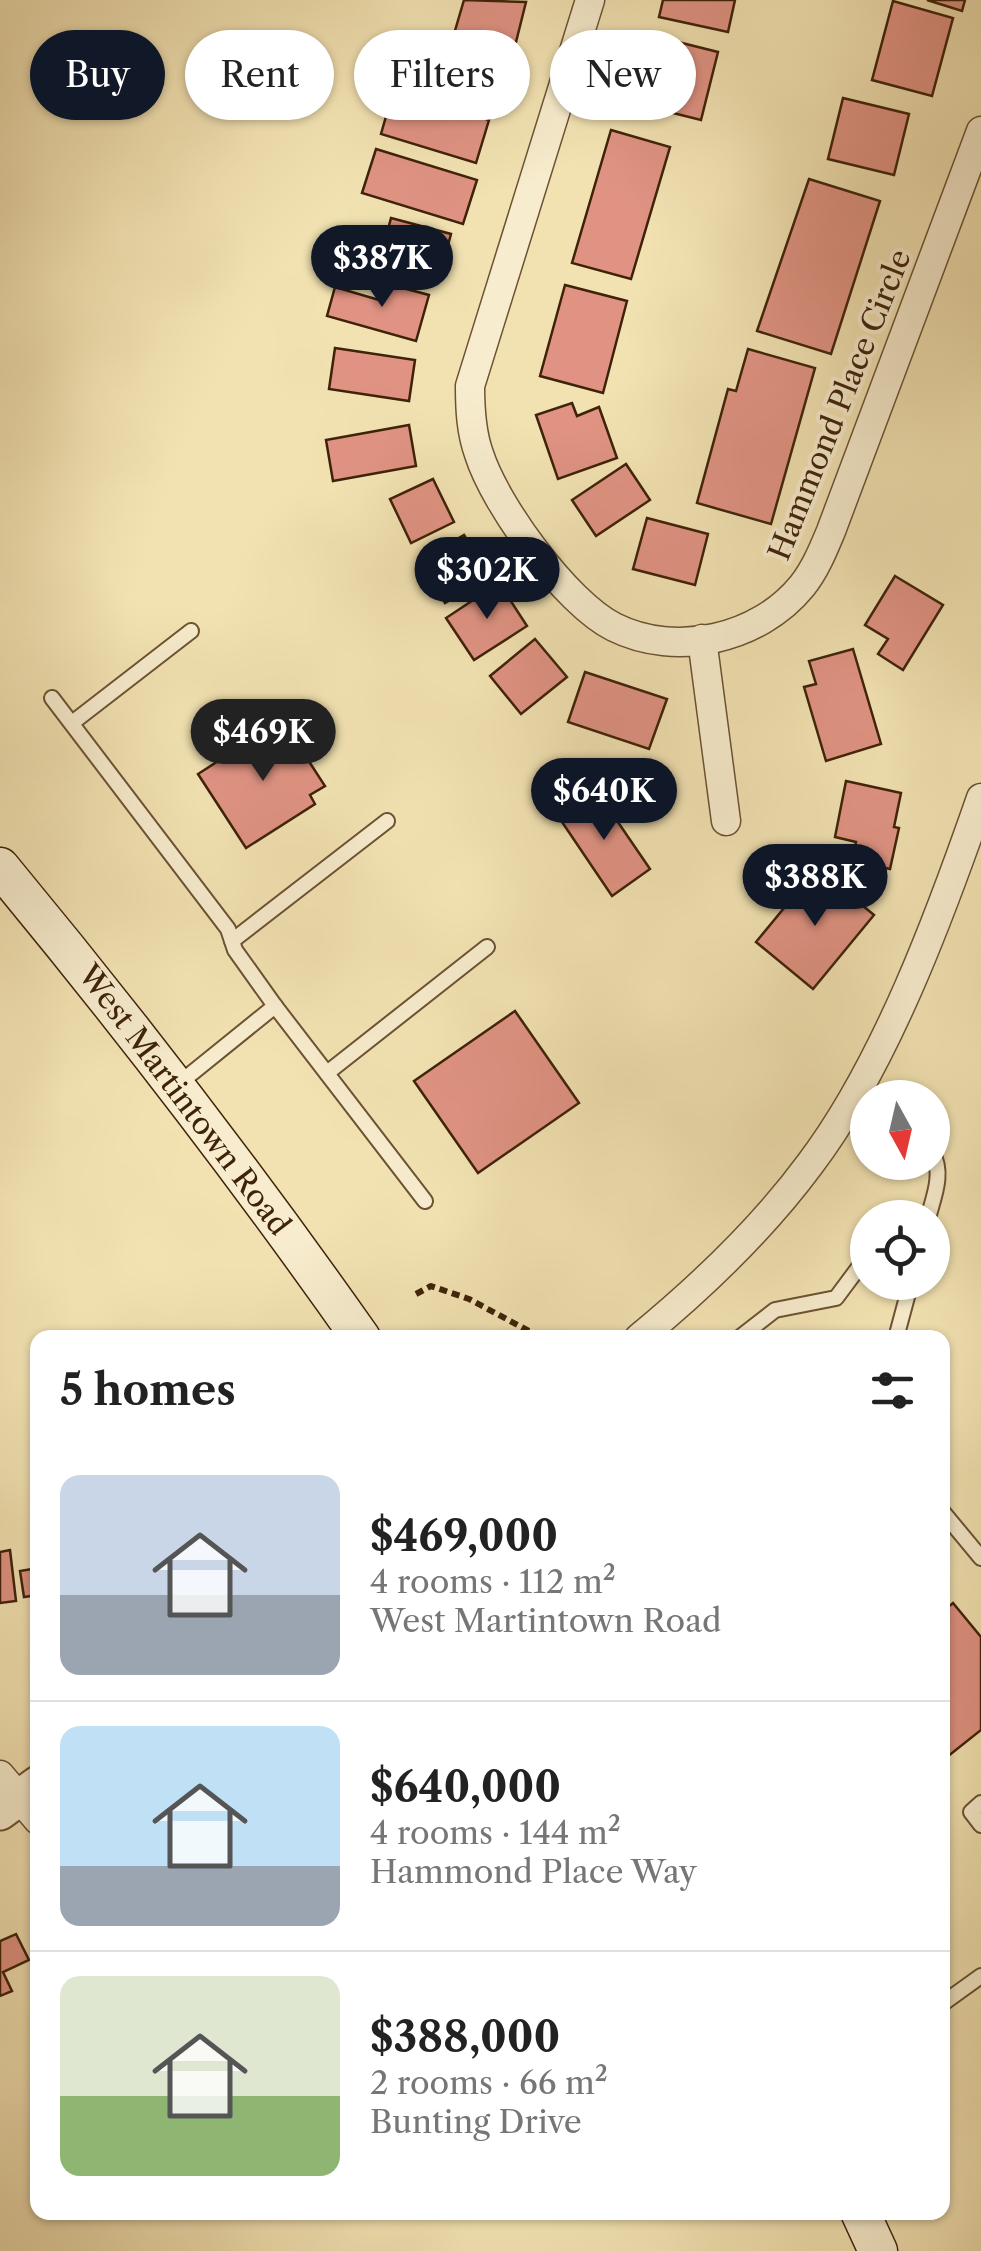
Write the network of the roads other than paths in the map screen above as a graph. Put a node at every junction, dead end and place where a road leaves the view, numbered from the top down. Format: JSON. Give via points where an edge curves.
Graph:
{"nodes":[{"id":1,"x":590,"y":0,"type":"edge"},
{"id":2,"x":981,"y":131,"type":"edge"},
{"id":3,"x":191,"y":631,"type":"dead end"},
{"id":4,"x":702,"y":639,"type":"junction"},
{"id":5,"x":52,"y":698,"type":"dead end"},
{"id":6,"x":72,"y":724,"type":"junction"},
{"id":7,"x":981,"y":798,"type":"edge"},
{"id":8,"x":387,"y":820,"type":"dead end"},
{"id":9,"x":726,"y":821,"type":"dead end"},
{"id":10,"x":0,"y":868,"type":"edge"},
{"id":11,"x":232,"y":940,"type":"junction"},
{"id":12,"x":487,"y":947,"type":"dead end"},
{"id":13,"x":275,"y":1006,"type":"junction"},
{"id":14,"x":326,"y":1073,"type":"junction"},
{"id":15,"x":867,"y":1080,"type":"edge"},
{"id":16,"x":175,"y":1086,"type":"junction"},
{"id":17,"x":850,"y":1112,"type":"edge"},
{"id":18,"x":426,"y":1201,"type":"dead end"},
{"id":19,"x":850,"y":1279,"type":"edge"},
{"id":20,"x":906,"y":1300,"type":"edge"},
{"id":21,"x":355,"y":1330,"type":"edge"},
{"id":22,"x":648,"y":1330,"type":"edge"},
{"id":23,"x":749,"y":1330,"type":"edge"},
{"id":24,"x":898,"y":1330,"type":"edge"},
{"id":25,"x":950,"y":1521,"type":"edge"},
{"id":26,"x":981,"y":1558,"type":"edge"},
{"id":27,"x":981,"y":1804,"type":"edge"},
{"id":28,"x":981,"y":1825,"type":"edge"},
{"id":29,"x":981,"y":1976,"type":"edge"},
{"id":30,"x":950,"y":1998,"type":"edge"},
{"id":31,"x":864,"y":2220,"type":"edge"},
{"id":32,"x":878,"y":2251,"type":"edge"}],
"edges":[{"from":1,"to":4,"type":"street","name":"Hammond Place Circle","via":[[470,386],[470,416],[479,456],[519,530],[591,613],[639,637]]},
{"from":2,"to":4,"type":"street","name":"Hammond Place Circle","via":[[817,562],[804,584],[764,619]]},
{"from":3,"to":6,"type":"lane"},
{"from":4,"to":9,"type":"street"},
{"from":5,"to":6,"type":"lane"},
{"from":6,"to":11,"type":"lane"},
{"from":7,"to":15,"type":"street"},
{"from":8,"to":11,"type":"lane"},
{"from":10,"to":16,"type":"main road","name":"West Martintown Road"},
{"from":11,"to":13,"type":"lane"},
{"from":12,"to":14,"type":"lane"},
{"from":13,"to":14,"type":"lane"},
{"from":13,"to":16,"type":"lane"},
{"from":14,"to":18,"type":"lane"},
{"from":16,"to":21,"type":"main road","name":"West Martintown Road"},
{"from":17,"to":22,"type":"street","via":[[775,1208]]},
{"from":19,"to":23,"type":"lane","via":[[836,1298],[774,1310]]},
{"from":20,"to":24,"type":"lane"},
{"from":25,"to":26,"type":"lane"},
{"from":27,"to":28,"type":"lane","via":[[971,1812]]},
{"from":29,"to":30,"type":"lane"},
{"from":31,"to":32,"type":"main road"}]}
